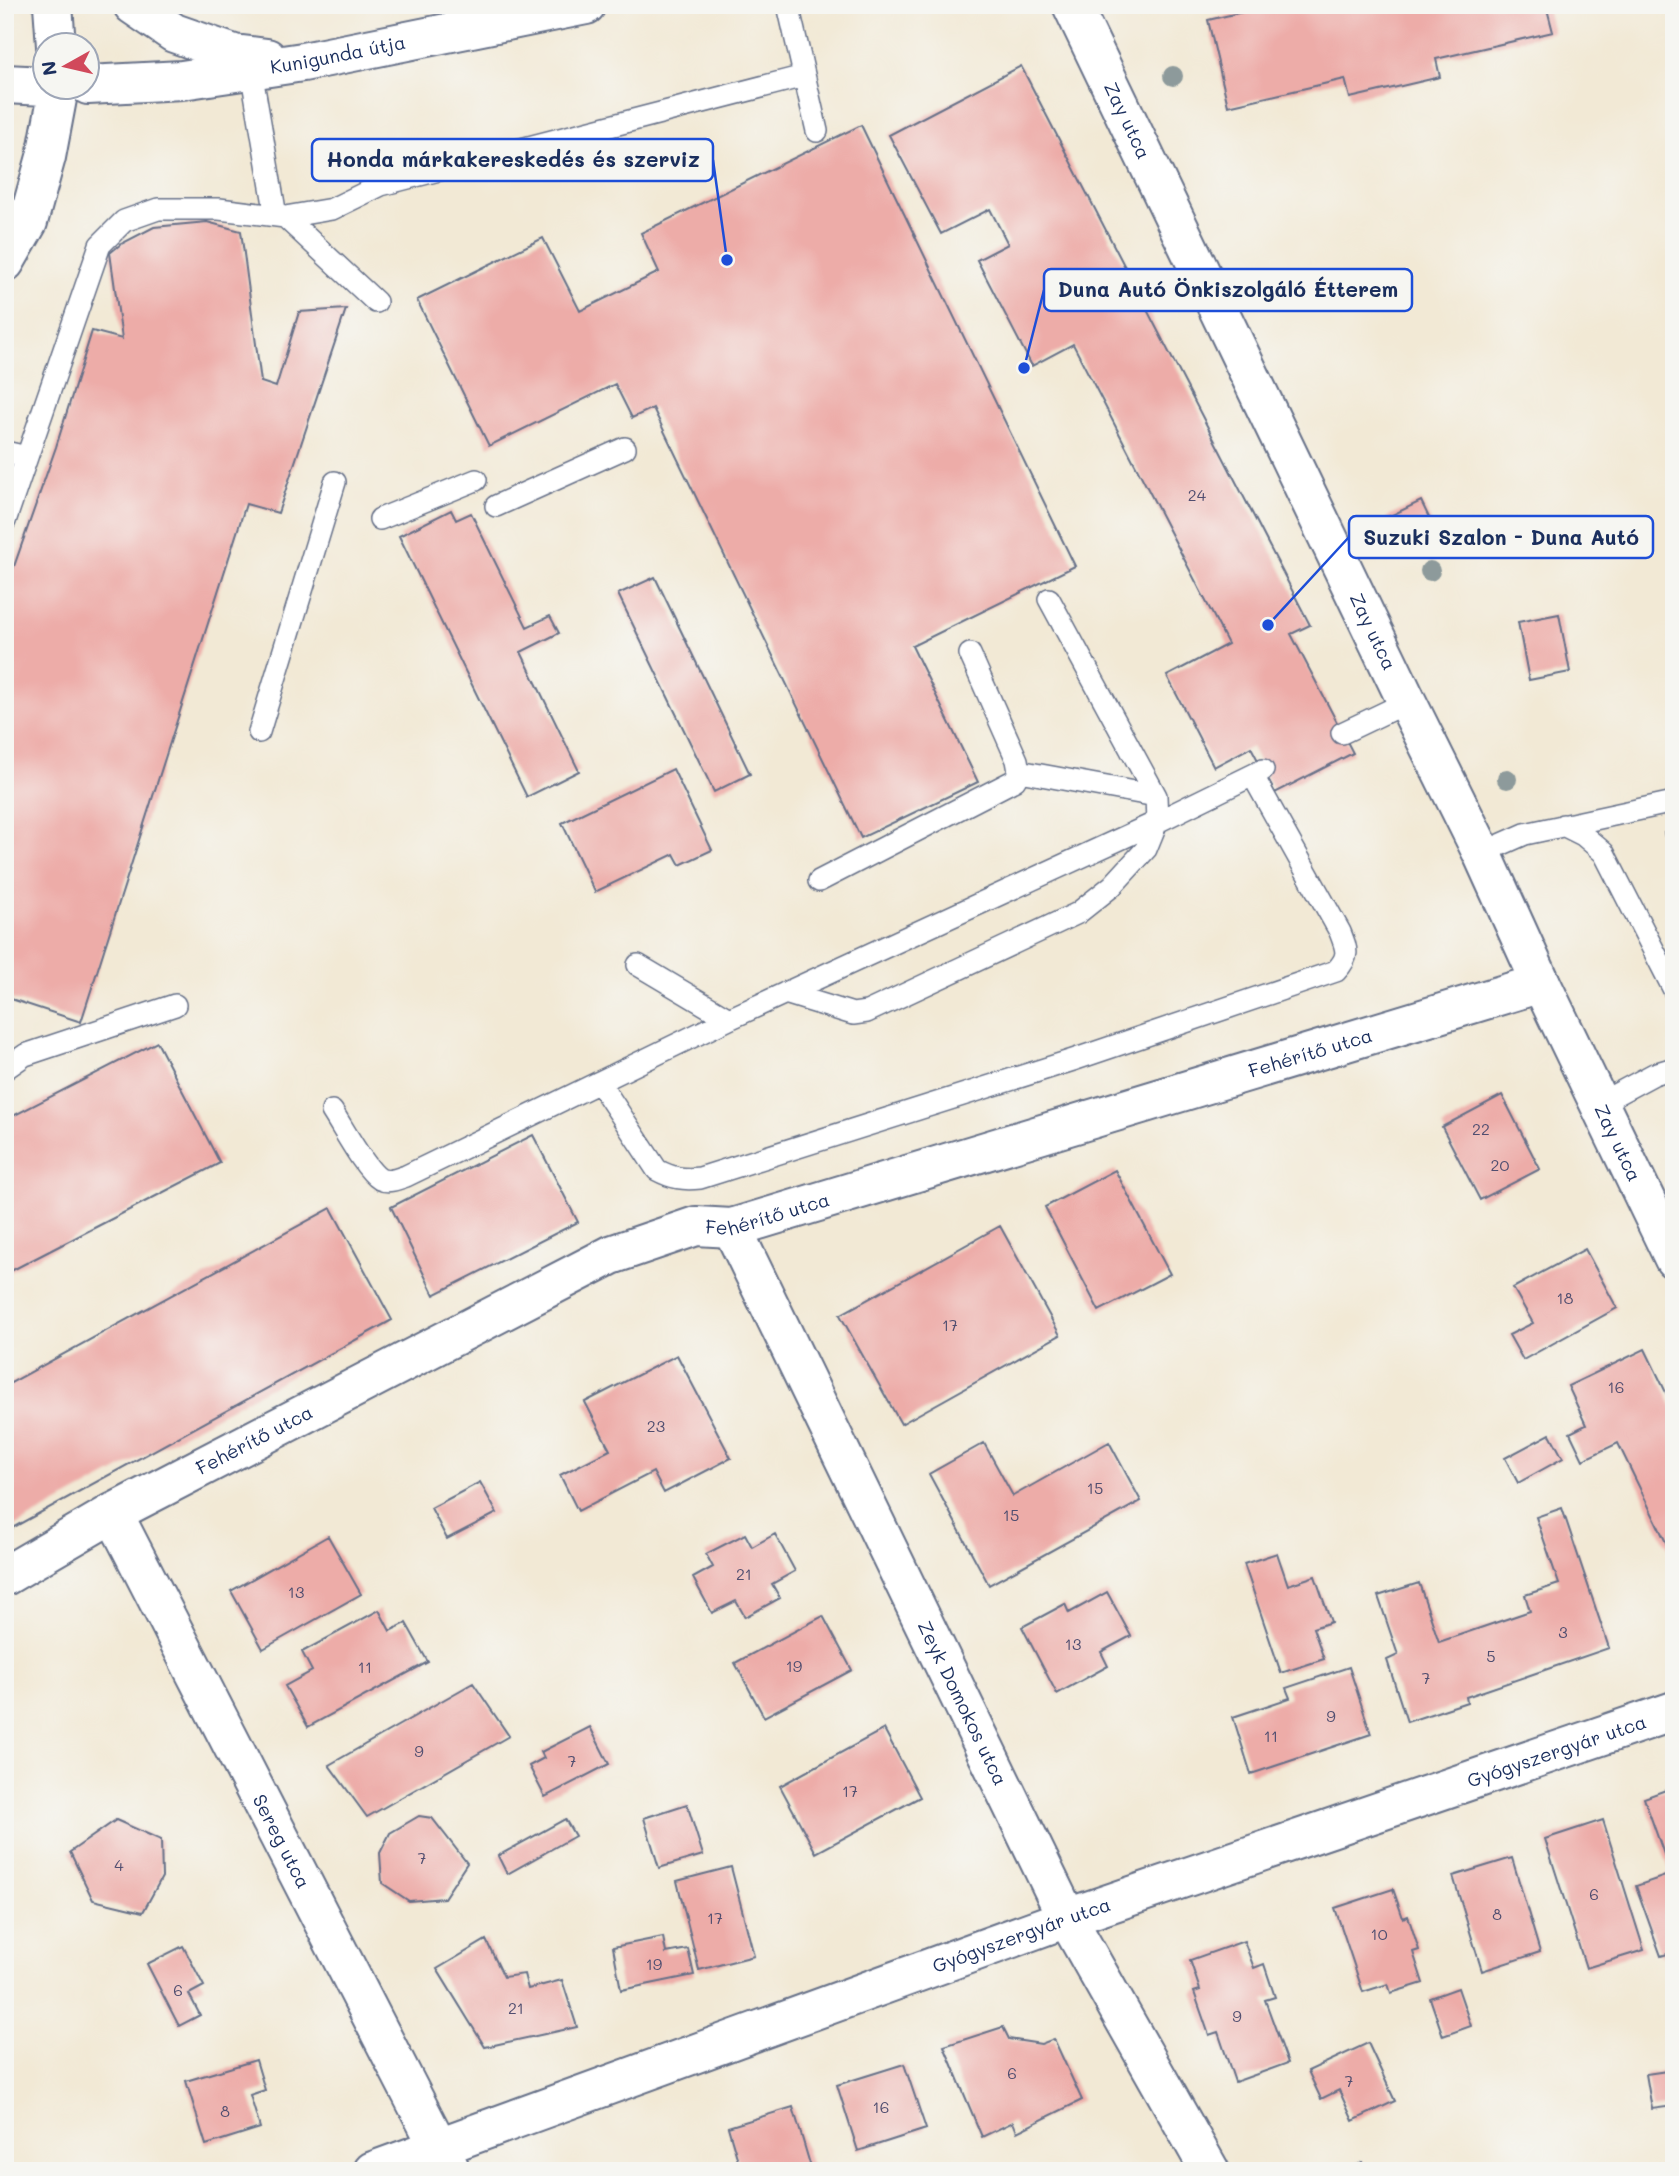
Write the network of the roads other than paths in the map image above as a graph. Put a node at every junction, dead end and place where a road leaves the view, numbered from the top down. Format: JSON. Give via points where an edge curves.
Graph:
{"nodes":[{"id":1,"x":53,"y":5,"type":"edge"},
{"id":2,"x":133,"y":5,"type":"edge"},
{"id":3,"x":586,"y":5,"type":"edge"},
{"id":4,"x":788,"y":5,"type":"edge"},
{"id":5,"x":1072,"y":5,"type":"edge"},
{"id":6,"x":55,"y":32,"type":"edge"},
{"id":7,"x":303,"y":62,"type":"junction"},
{"id":8,"x":251,"y":70,"type":"junction"},
{"id":9,"x":804,"y":76,"type":"junction"},
{"id":10,"x":5,"y":84,"type":"edge"},
{"id":11,"x":102,"y":84,"type":"edge"},
{"id":12,"x":32,"y":85,"type":"edge"},
{"id":13,"x":56,"y":102,"type":"edge"},
{"id":14,"x":817,"y":131,"type":"dead end"},
{"id":15,"x":280,"y":216,"type":"junction"},
{"id":16,"x":5,"y":262,"type":"edge"},
{"id":17,"x":376,"y":302,"type":"dead end"},
{"id":18,"x":625,"y":448,"type":"dead end"},
{"id":19,"x":5,"y":452,"type":"edge"},
{"id":20,"x":27,"y":457,"type":"junction"},
{"id":21,"x":476,"y":480,"type":"dead end"},
{"id":22,"x":335,"y":482,"type":"dead end"},
{"id":23,"x":496,"y":506,"type":"dead end"},
{"id":24,"x":380,"y":519,"type":"dead end"},
{"id":25,"x":5,"y":521,"type":"edge"},
{"id":26,"x":1049,"y":598,"type":"dead end"},
{"id":27,"x":970,"y":654,"type":"dead end"},
{"id":28,"x":1407,"y":702,"type":"junction"},
{"id":29,"x":259,"y":732,"type":"dead end"},
{"id":30,"x":1342,"y":733,"type":"dead end"},
{"id":31,"x":1019,"y":771,"type":"junction"},
{"id":32,"x":1156,"y":796,"type":"junction"},
{"id":33,"x":1674,"y":802,"type":"edge"},
{"id":34,"x":1157,"y":822,"type":"junction"},
{"id":35,"x":1563,"y":825,"type":"junction"},
{"id":36,"x":1482,"y":853,"type":"junction"},
{"id":37,"x":819,"y":881,"type":"dead end"},
{"id":38,"x":638,"y":965,"type":"dead end"},
{"id":39,"x":1541,"y":983,"type":"junction"},
{"id":40,"x":1674,"y":990,"type":"edge"},
{"id":41,"x":785,"y":993,"type":"junction"},
{"id":42,"x":175,"y":1005,"type":"dead end"},
{"id":43,"x":729,"y":1019,"type":"junction"},
{"id":44,"x":1674,"y":1068,"type":"edge"},
{"id":45,"x":5,"y":1069,"type":"edge"},
{"id":46,"x":600,"y":1082,"type":"junction"},
{"id":47,"x":1600,"y":1103,"type":"junction"},
{"id":48,"x":331,"y":1111,"type":"dead end"},
{"id":49,"x":732,"y":1228,"type":"junction"},
{"id":50,"x":1674,"y":1259,"type":"edge"},
{"id":51,"x":113,"y":1513,"type":"junction"},
{"id":52,"x":5,"y":1576,"type":"edge"},
{"id":53,"x":1674,"y":1711,"type":"edge"},
{"id":54,"x":1067,"y":1918,"type":"junction"},
{"id":55,"x":445,"y":2159,"type":"edge"},
{"id":56,"x":373,"y":2171,"type":"edge"},
{"id":57,"x":1210,"y":2171,"type":"edge"}],
"edges":[{"from":1,"to":6,"type":"street"},
{"from":2,"to":7,"type":"street","via":[[174,33],[234,54]]},
{"from":3,"to":7,"type":"street","name":"Kunigunda útja"},
{"from":4,"to":9,"type":"lane"},
{"from":5,"to":28,"type":"street","name":"Zay utca"},
{"from":7,"to":8,"type":"street","name":"Kunigunda útja"},
{"from":8,"to":11,"type":"street","name":"Kunigunda útja"},
{"from":8,"to":15,"type":"lane"},
{"from":9,"to":14,"type":"lane"},
{"from":9,"to":15,"type":"lane","via":[[381,185],[332,209]]},
{"from":10,"to":12,"type":"street"},
{"from":13,"to":16,"type":"street","via":[[27,222]]},
{"from":15,"to":17,"type":"lane"},
{"from":15,"to":20,"type":"lane","via":[[158,209],[124,221],[100,245]]},
{"from":18,"to":23,"type":"lane"},
{"from":19,"to":20,"type":"lane"},
{"from":20,"to":25,"type":"lane"},
{"from":21,"to":24,"type":"lane"},
{"from":22,"to":29,"type":"lane"},
{"from":26,"to":32,"type":"lane"},
{"from":27,"to":31,"type":"lane"},
{"from":28,"to":30,"type":"lane"},
{"from":28,"to":36,"type":"street","name":"Zay utca"},
{"from":31,"to":32,"type":"lane"},
{"from":31,"to":37,"type":"lane","via":[[1014,780]]},
{"from":32,"to":34,"type":"lane"},
{"from":33,"to":35,"type":"lane"},
{"from":34,"to":41,"type":"lane"},
{"from":34,"to":41,"type":"lane","via":[[1146,849],[1077,913],[867,1012],[853,1014]]},
{"from":34,"to":46,"type":"lane","via":[[1258,773],[1340,932],[1347,949],[1344,962],[1335,971],[1073,1060],[700,1178],[682,1180],[657,1170]]},
{"from":35,"to":36,"type":"lane","via":[[1525,834]]},
{"from":35,"to":40,"type":"lane","via":[[1604,853]]},
{"from":36,"to":39,"type":"street","name":"Zay utca"},
{"from":38,"to":43,"type":"lane"},
{"from":39,"to":47,"type":"street","name":"Zay utca"},
{"from":39,"to":49,"type":"street","name":"Fehérítő utca"},
{"from":41,"to":43,"type":"lane"},
{"from":42,"to":45,"type":"lane","via":[[25,1055]]},
{"from":43,"to":46,"type":"lane"},
{"from":44,"to":47,"type":"lane"},
{"from":46,"to":48,"type":"lane","via":[[392,1181],[381,1180],[371,1170]]},
{"from":47,"to":50,"type":"street","name":"Zay utca"},
{"from":49,"to":51,"type":"street","name":"Fehérítő utca","via":[[696,1226],[611,1255]]},
{"from":49,"to":54,"type":"street","name":"Zeyk Domokos utca"},
{"from":51,"to":52,"type":"street","name":"Fehérítő utca"},
{"from":51,"to":55,"type":"street","name":"Sereg utca"},
{"from":53,"to":54,"type":"street","name":"Gyógyszergyár utca"},
{"from":54,"to":55,"type":"street","name":"Gyógyszergyár utca"},
{"from":54,"to":57,"type":"street","name":"Zeyk Domokos utca"},
{"from":55,"to":56,"type":"street","name":"Gyógyszergyár utca"}]}
